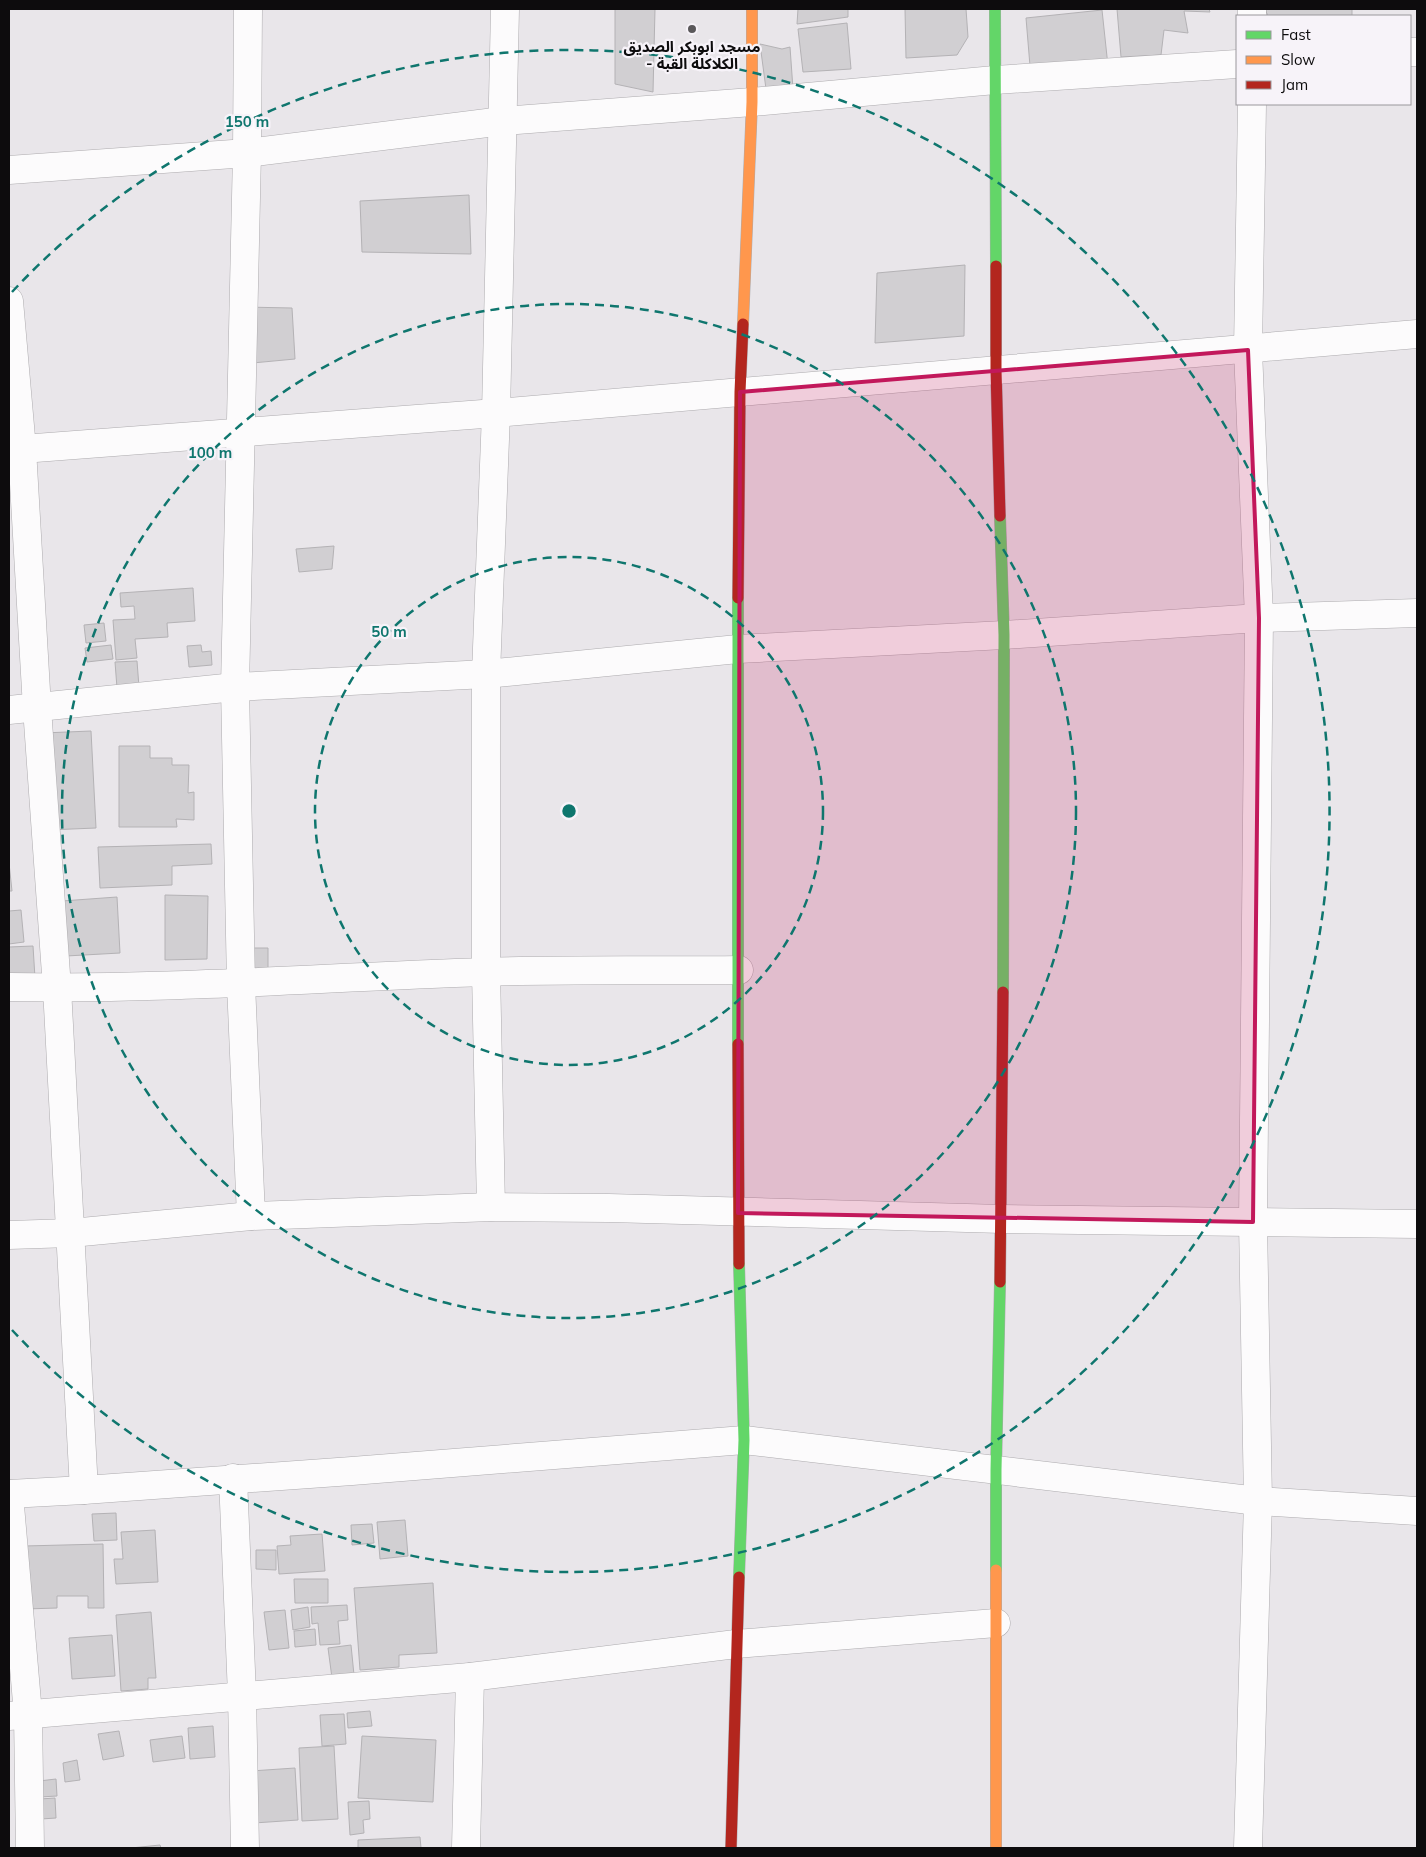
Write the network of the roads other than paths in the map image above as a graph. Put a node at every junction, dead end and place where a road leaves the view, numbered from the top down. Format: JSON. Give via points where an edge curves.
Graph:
{"nodes":[{"id":1,"x":248,"y":9,"type":"edge"},
{"id":2,"x":505,"y":9,"type":"edge"},
{"id":3,"x":752,"y":9,"type":"edge"},
{"id":4,"x":996,"y":9,"type":"edge"},
{"id":5,"x":1236,"y":64,"type":"edge"},
{"id":6,"x":996,"y":80,"type":"junction"},
{"id":7,"x":752,"y":102,"type":"junction"},
{"id":8,"x":1252,"y":105,"type":"edge"},
{"id":9,"x":503,"y":121,"type":"junction"},
{"id":10,"x":247,"y":153,"type":"junction"},
{"id":11,"x":9,"y":170,"type":"edge"},
{"id":12,"x":9,"y":301,"type":"edge"},
{"id":13,"x":1417,"y":334,"type":"edge"},
{"id":14,"x":1248,"y":350,"type":"junction"},
{"id":15,"x":996,"y":370,"type":"junction"},
{"id":16,"x":740,"y":392,"type":"junction"},
{"id":17,"x":496,"y":413,"type":"junction"},
{"id":18,"x":241,"y":431,"type":"junction"},
{"id":19,"x":15,"y":449,"type":"edge"},
{"id":20,"x":1417,"y":613,"type":"edge"},
{"id":21,"x":1259,"y":618,"type":"junction"},
{"id":22,"x":1004,"y":635,"type":"junction"},
{"id":23,"x":738,"y":649,"type":"junction"},
{"id":24,"x":486,"y":674,"type":"junction"},
{"id":25,"x":235,"y":687,"type":"junction"},
{"id":26,"x":37,"y":708,"type":"junction"},
{"id":27,"x":9,"y":710,"type":"edge"},
{"id":28,"x":739,"y":970,"type":"junction"},
{"id":29,"x":486,"y":972,"type":"junction"},
{"id":30,"x":241,"y":984,"type":"junction"},
{"id":31,"x":9,"y":987,"type":"edge"},
{"id":32,"x":57,"y":988,"type":"junction"},
{"id":33,"x":491,"y":1208,"type":"junction"},
{"id":34,"x":738,"y":1213,"type":"junction"},
{"id":35,"x":251,"y":1216,"type":"junction"},
{"id":36,"x":1002,"y":1219,"type":"junction"},
{"id":37,"x":1253,"y":1222,"type":"junction"},
{"id":38,"x":1417,"y":1224,"type":"edge"},
{"id":39,"x":71,"y":1233,"type":"junction"},
{"id":40,"x":9,"y":1235,"type":"edge"},
{"id":41,"x":744,"y":1440,"type":"junction"},
{"id":42,"x":996,"y":1470,"type":"junction"},
{"id":43,"x":233,"y":1478,"type":"junction"},
{"id":44,"x":84,"y":1490,"type":"junction"},
{"id":45,"x":9,"y":1494,"type":"edge"},
{"id":46,"x":1258,"y":1501,"type":"junction"},
{"id":47,"x":1417,"y":1512,"type":"edge"},
{"id":48,"x":996,"y":1623,"type":"junction"},
{"id":49,"x":736,"y":1644,"type":"junction"},
{"id":50,"x":470,"y":1677,"type":"junction"},
{"id":51,"x":242,"y":1695,"type":"junction"},
{"id":52,"x":18,"y":1715,"type":"edge"},
{"id":53,"x":30,"y":1848,"type":"edge"},
{"id":54,"x":245,"y":1848,"type":"edge"},
{"id":55,"x":466,"y":1848,"type":"edge"},
{"id":56,"x":732,"y":1848,"type":"edge"},
{"id":57,"x":996,"y":1848,"type":"edge"},
{"id":58,"x":1248,"y":1848,"type":"edge"}],
"edges":[{"from":1,"to":10,"type":"street"},
{"from":2,"to":9,"type":"street"},
{"from":3,"to":7,"type":"street"},
{"from":4,"to":6,"type":"street"},
{"from":5,"to":6,"type":"street"},
{"from":6,"to":7,"type":"street"},
{"from":6,"to":15,"type":"street"},
{"from":7,"to":9,"type":"street"},
{"from":7,"to":16,"type":"street"},
{"from":8,"to":14,"type":"street"},
{"from":9,"to":10,"type":"street"},
{"from":9,"to":17,"type":"street"},
{"from":10,"to":11,"type":"street"},
{"from":10,"to":18,"type":"street"},
{"from":12,"to":19,"type":"street"},
{"from":13,"to":14,"type":"street"},
{"from":14,"to":15,"type":"street"},
{"from":14,"to":21,"type":"street"},
{"from":15,"to":16,"type":"street"},
{"from":15,"to":22,"type":"street"},
{"from":16,"to":17,"type":"street"},
{"from":16,"to":23,"type":"street"},
{"from":17,"to":18,"type":"street"},
{"from":17,"to":24,"type":"street"},
{"from":18,"to":19,"type":"street"},
{"from":18,"to":25,"type":"street"},
{"from":19,"to":26,"type":"street"},
{"from":20,"to":21,"type":"street"},
{"from":21,"to":22,"type":"street"},
{"from":21,"to":37,"type":"street"},
{"from":22,"to":23,"type":"street"},
{"from":22,"to":36,"type":"street"},
{"from":23,"to":24,"type":"street"},
{"from":23,"to":28,"type":"street"},
{"from":24,"to":25,"type":"street"},
{"from":24,"to":29,"type":"street"},
{"from":25,"to":26,"type":"street"},
{"from":25,"to":30,"type":"street"},
{"from":26,"to":27,"type":"street"},
{"from":26,"to":32,"type":"street"},
{"from":28,"to":29,"type":"street"},
{"from":28,"to":34,"type":"street"},
{"from":29,"to":30,"type":"street"},
{"from":29,"to":33,"type":"street"},
{"from":30,"to":32,"type":"street"},
{"from":30,"to":35,"type":"street"},
{"from":31,"to":32,"type":"street"},
{"from":32,"to":39,"type":"street"},
{"from":33,"to":34,"type":"street"},
{"from":33,"to":35,"type":"street"},
{"from":34,"to":36,"type":"street"},
{"from":34,"to":41,"type":"street"},
{"from":35,"to":39,"type":"street"},
{"from":36,"to":37,"type":"street"},
{"from":36,"to":42,"type":"street"},
{"from":37,"to":38,"type":"street"},
{"from":37,"to":46,"type":"street"},
{"from":39,"to":40,"type":"street"},
{"from":39,"to":44,"type":"street"},
{"from":41,"to":42,"type":"street"},
{"from":41,"to":43,"type":"street"},
{"from":41,"to":49,"type":"street"},
{"from":42,"to":46,"type":"street"},
{"from":42,"to":48,"type":"street"},
{"from":43,"to":44,"type":"street"},
{"from":43,"to":51,"type":"street"},
{"from":44,"to":45,"type":"street"},
{"from":45,"to":52,"type":"street"},
{"from":46,"to":47,"type":"street"},
{"from":46,"to":58,"type":"street"},
{"from":48,"to":49,"type":"street"},
{"from":48,"to":57,"type":"street"},
{"from":49,"to":50,"type":"street"},
{"from":49,"to":56,"type":"street"},
{"from":50,"to":51,"type":"street"},
{"from":50,"to":55,"type":"street"},
{"from":51,"to":52,"type":"street"},
{"from":51,"to":54,"type":"street"},
{"from":52,"to":53,"type":"street"}]}
